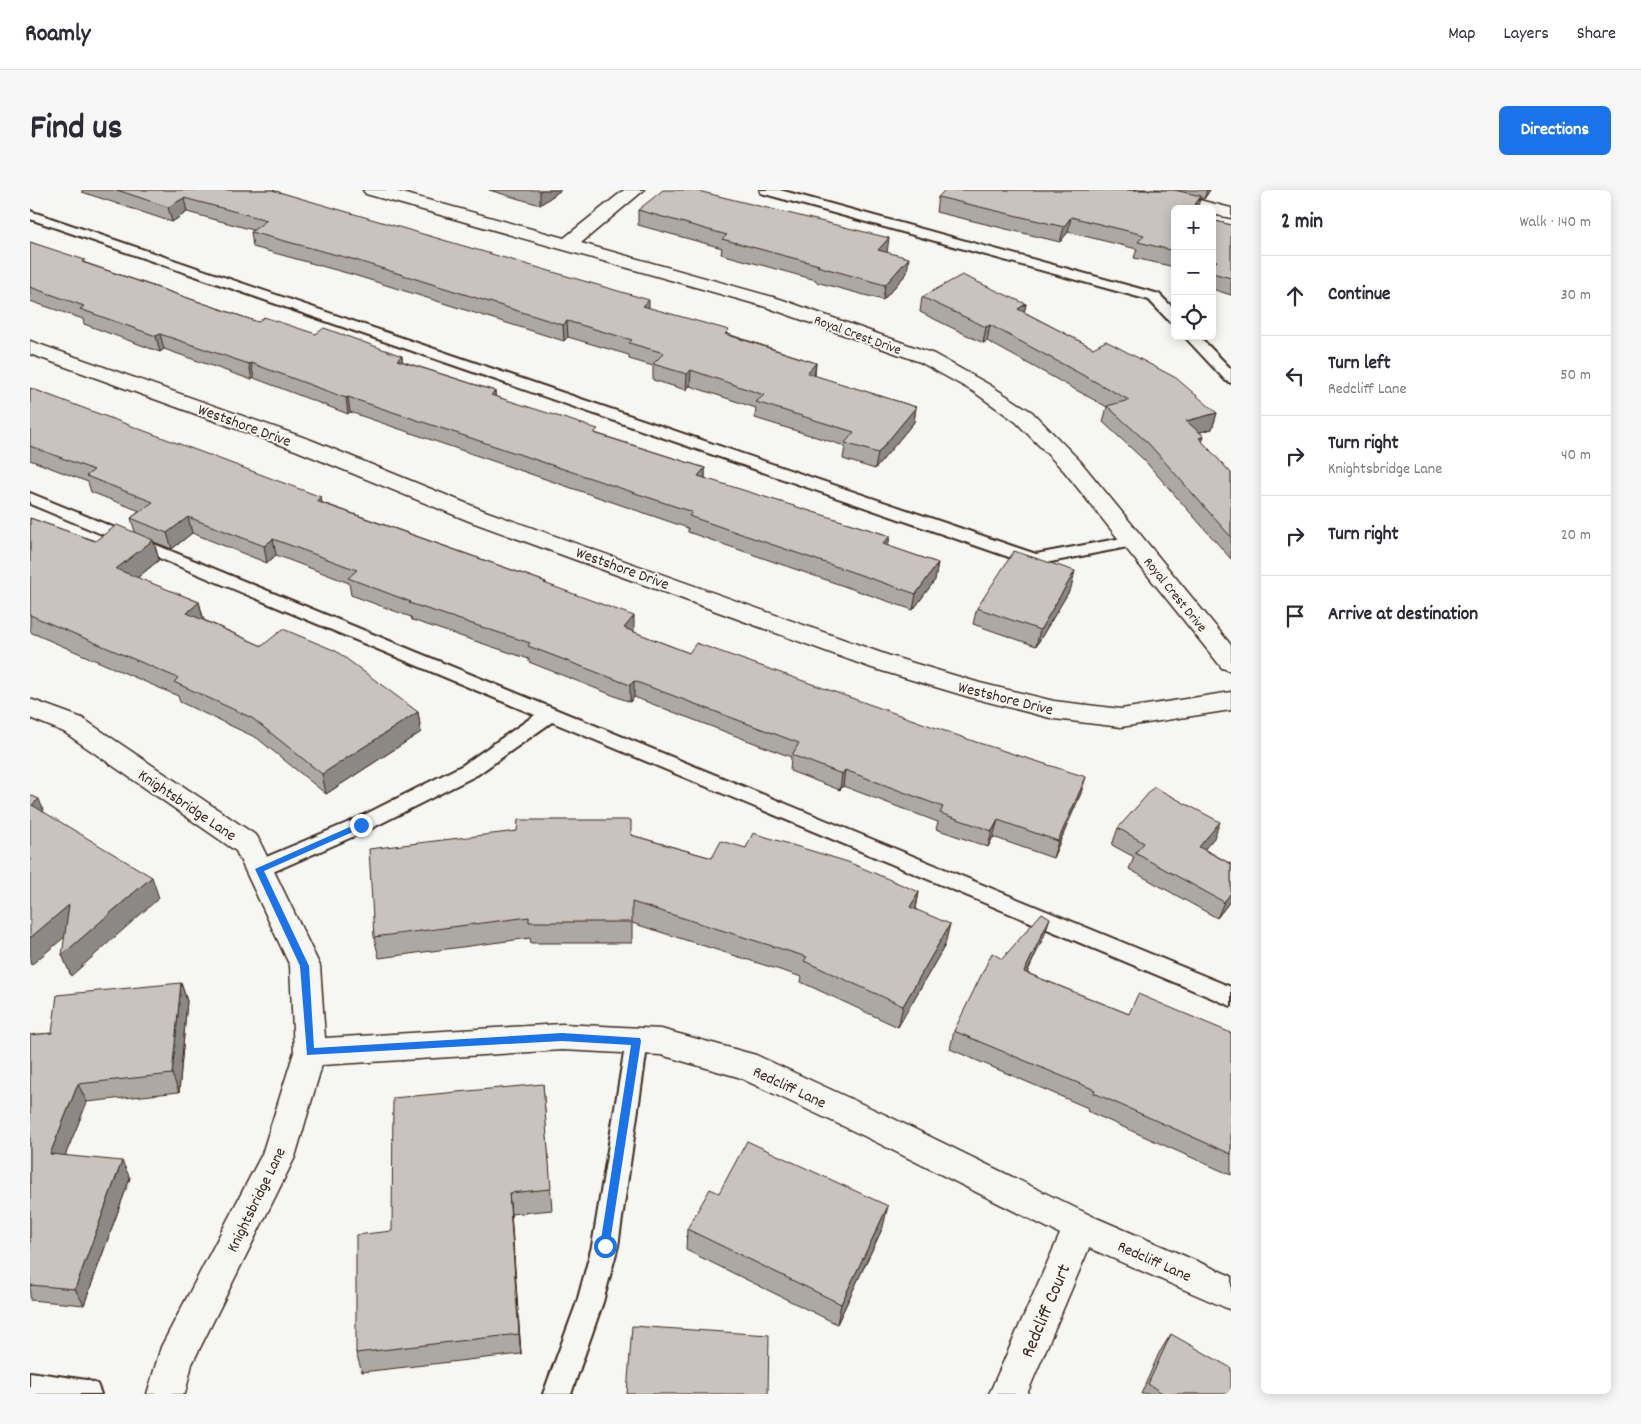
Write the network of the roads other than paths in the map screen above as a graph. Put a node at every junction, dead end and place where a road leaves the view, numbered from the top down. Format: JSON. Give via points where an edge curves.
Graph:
{"nodes":[{"id":1,"x":372,"y":190,"type":"edge"},
{"id":2,"x":635,"y":190,"type":"edge"},
{"id":3,"x":766,"y":190,"type":"edge"},
{"id":4,"x":1138,"y":190,"type":"edge"},
{"id":5,"x":1231,"y":213,"type":"edge"},
{"id":6,"x":30,"y":215,"type":"edge"},
{"id":7,"x":568,"y":245,"type":"junction"},
{"id":8,"x":1171,"y":315,"type":"edge"},
{"id":9,"x":1195,"y":340,"type":"edge"},
{"id":10,"x":30,"y":347,"type":"edge"},
{"id":11,"x":1231,"y":378,"type":"edge"},
{"id":12,"x":30,"y":498,"type":"edge"},
{"id":13,"x":1133,"y":541,"type":"junction"},
{"id":14,"x":1231,"y":662,"type":"edge"},
{"id":15,"x":1231,"y":701,"type":"edge"},
{"id":16,"x":30,"y":708,"type":"edge"},
{"id":17,"x":550,"y":714,"type":"junction"},
{"id":18,"x":259,"y":869,"type":"junction"},
{"id":19,"x":1231,"y":997,"type":"edge"},
{"id":20,"x":636,"y":1041,"type":"junction"},
{"id":21,"x":310,"y":1052,"type":"junction"},
{"id":22,"x":1080,"y":1227,"type":"junction"},
{"id":23,"x":1231,"y":1293,"type":"edge"},
{"id":24,"x":30,"y":1385,"type":"edge"},
{"id":25,"x":87,"y":1394,"type":"edge"},
{"id":26,"x":166,"y":1394,"type":"edge"},
{"id":27,"x":557,"y":1394,"type":"edge"},
{"id":28,"x":1008,"y":1394,"type":"edge"}],
"edges":[{"from":1,"to":7,"type":"street","name":"Royal Crest Drive"},
{"from":2,"to":7,"type":"street"},
{"from":3,"to":8,"type":"lane","via":[[1154,297]]},
{"from":4,"to":5,"type":"street"},
{"from":6,"to":13,"type":"lane","via":[[1036,560]]},
{"from":7,"to":13,"type":"street","name":"Royal Crest Drive","via":[[773,303],[927,358],[1024,417],[1072,466]]},
{"from":9,"to":11,"type":"lane"},
{"from":10,"to":15,"type":"street","name":"Westshore Drive","via":[[303,445],[477,516],[881,662],[978,691],[1054,710],[1121,718]]},
{"from":12,"to":17,"type":"lane"},
{"from":13,"to":14,"type":"street","name":"Royal Crest Drive"},
{"from":16,"to":18,"type":"street","name":"Knightsbridge Lane","via":[[73,725],[247,844]]},
{"from":17,"to":18,"type":"lane","via":[[470,770],[361,825]]},
{"from":17,"to":19,"type":"lane"},
{"from":18,"to":21,"type":"street","name":"Knightsbridge Lane","via":[[305,966]]},
{"from":20,"to":21,"type":"street","name":"Redcliff Lane","via":[[562,1037]]},
{"from":20,"to":22,"type":"street","name":"Redcliff Lane","via":[[661,1042],[745,1065]]},
{"from":20,"to":27,"type":"lane","via":[[605,1246],[590,1302]]},
{"from":21,"to":26,"type":"street","name":"Knightsbridge Lane","via":[[278,1157],[174,1360]]},
{"from":22,"to":23,"type":"street","name":"Redcliff Lane"},
{"from":22,"to":28,"type":"street","name":"Redcliff Court"},
{"from":24,"to":25,"type":"lane"}]}
